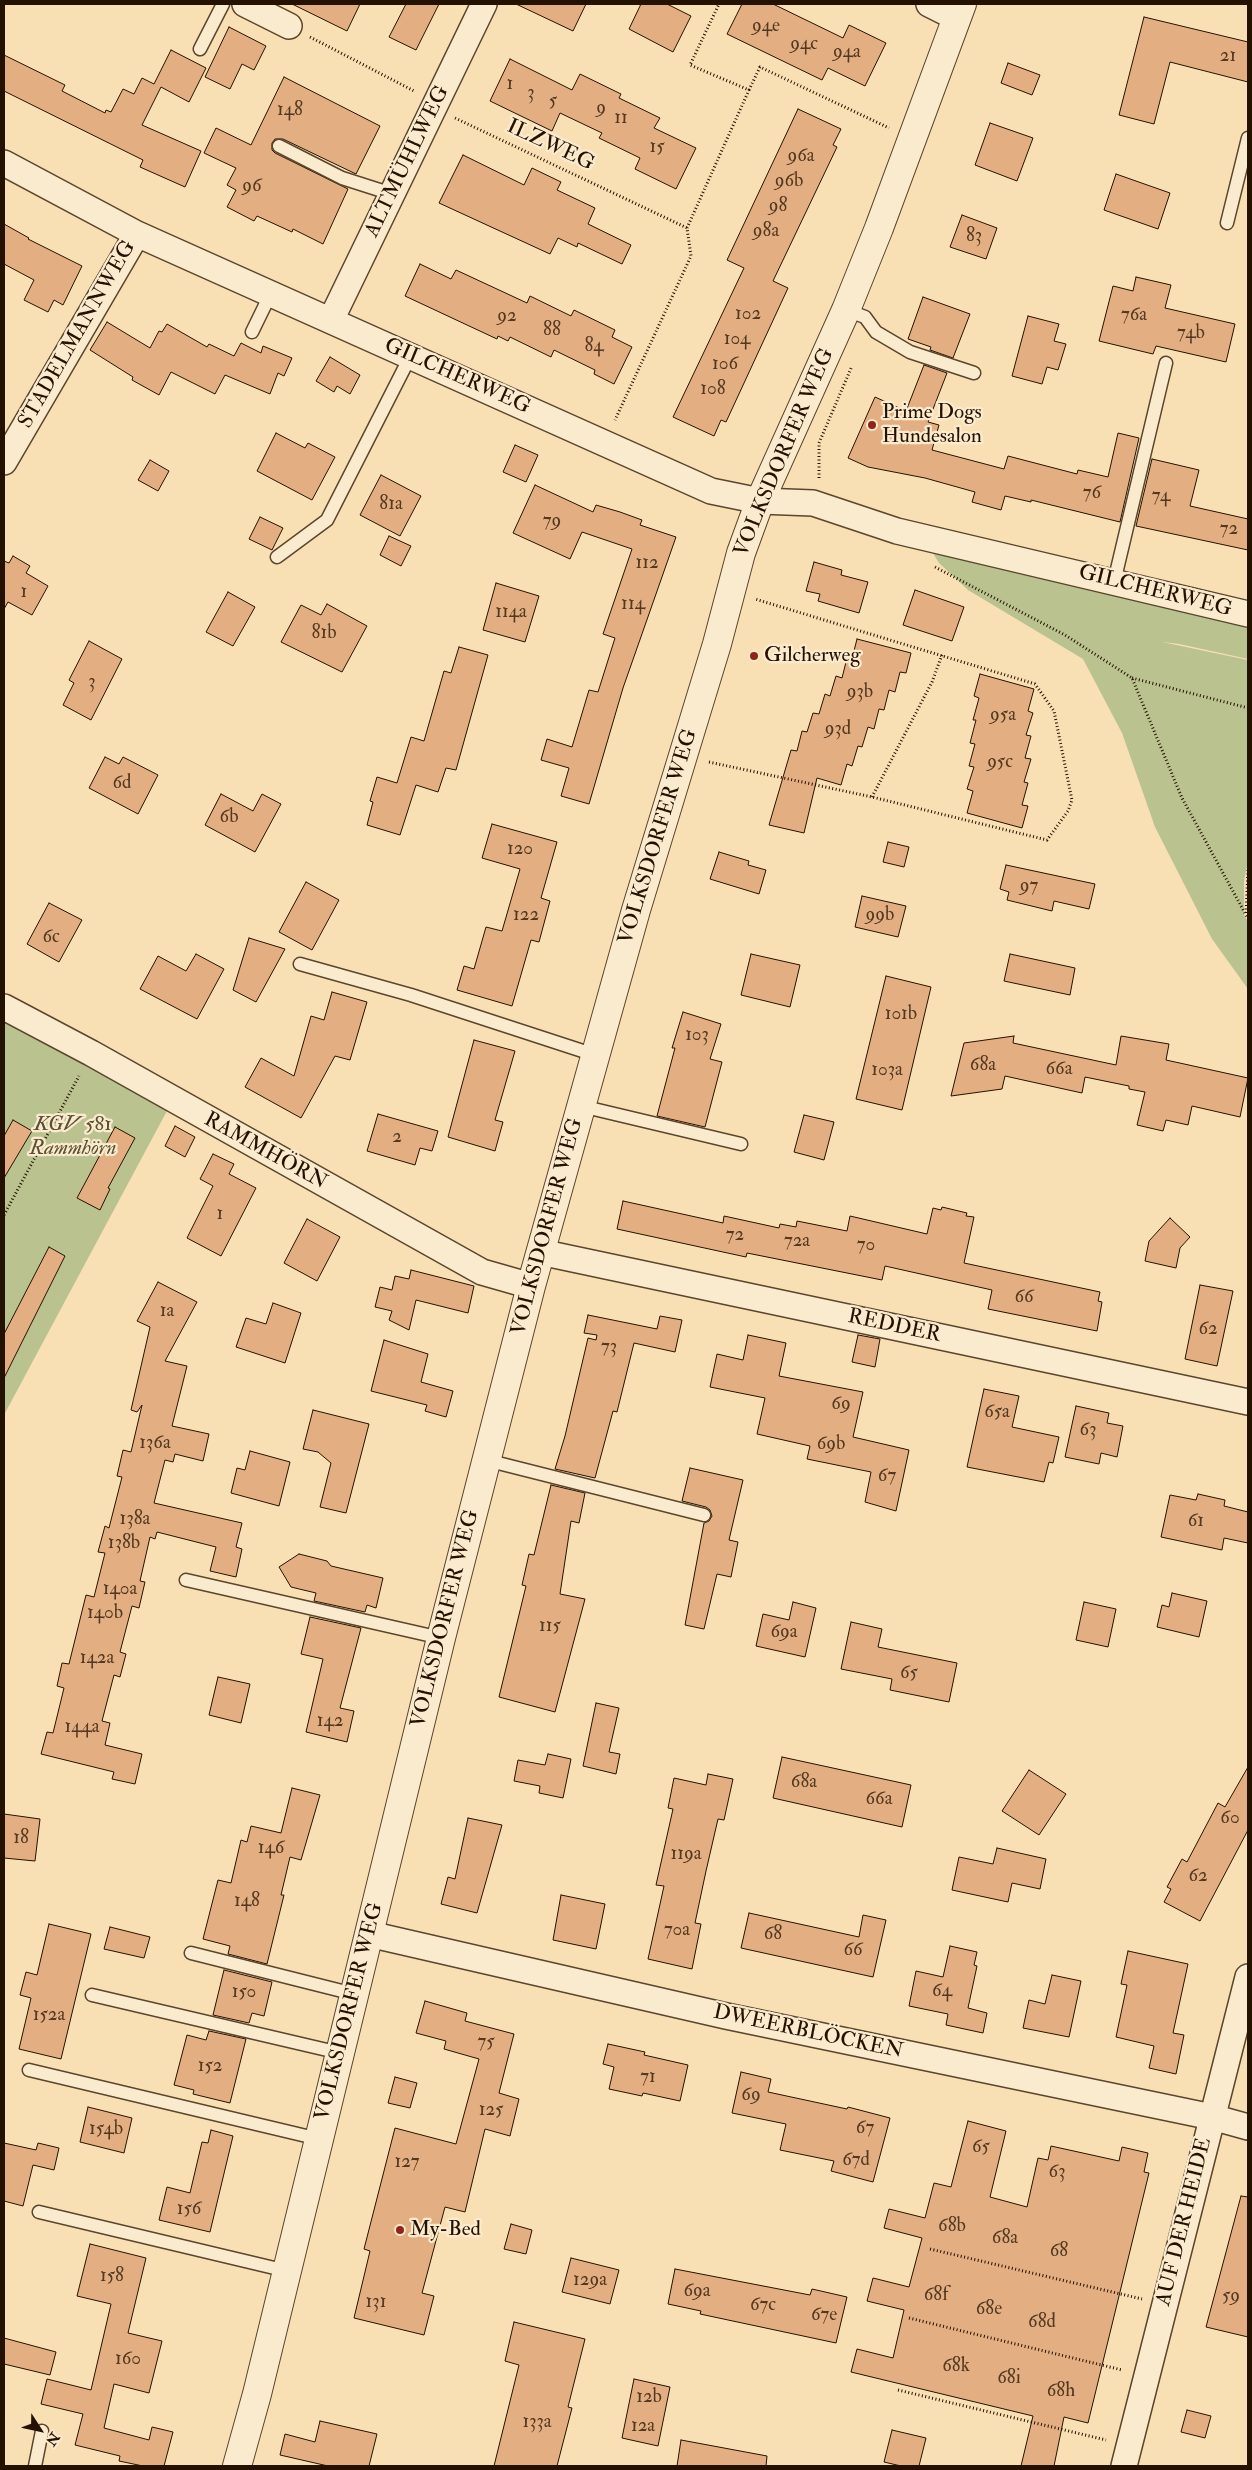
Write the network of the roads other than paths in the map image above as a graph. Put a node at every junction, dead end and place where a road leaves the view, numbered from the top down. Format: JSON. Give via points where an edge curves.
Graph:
{"nodes":[{"id":1,"x":223,"y":4,"type":"edge"},
{"id":2,"x":245,"y":4,"type":"edge"},
{"id":3,"x":484,"y":4,"type":"edge"},
{"id":4,"x":929,"y":4,"type":"edge"},
{"id":5,"x":960,"y":11,"type":"edge"},
{"id":6,"x":289,"y":26,"type":"road end"},
{"id":7,"x":200,"y":49,"type":"dead end"},
{"id":8,"x":1248,"y":138,"type":"edge"},
{"id":9,"x":279,"y":146,"type":"dead end"},
{"id":10,"x":4,"y":163,"type":"edge"},
{"id":11,"x":392,"y":194,"type":"junction"},
{"id":12,"x":1227,"y":223,"type":"dead end"},
{"id":13,"x":137,"y":234,"type":"junction"},
{"id":14,"x":271,"y":293,"type":"junction"},
{"id":15,"x":846,"y":310,"type":"junction"},
{"id":16,"x":331,"y":320,"type":"junction"},
{"id":17,"x":252,"y":332,"type":"dead end"},
{"id":18,"x":410,"y":357,"type":"junction"},
{"id":19,"x":1166,"y":363,"type":"dead end"},
{"id":20,"x":974,"y":372,"type":"dead end"},
{"id":21,"x":4,"y":462,"type":"edge"},
{"id":22,"x":760,"y":501,"type":"junction"},
{"id":23,"x":277,"y":557,"type":"dead end"},
{"id":24,"x":1114,"y":582,"type":"junction"},
{"id":25,"x":1248,"y":614,"type":"edge"},
{"id":26,"x":300,"y":964,"type":"dead end"},
{"id":27,"x":4,"y":1008,"type":"edge"},
{"id":28,"x":596,"y":1055,"type":"junction"},
{"id":29,"x":581,"y":1106,"type":"junction"},
{"id":30,"x":741,"y":1144,"type":"dead end"},
{"id":31,"x":540,"y":1252,"type":"junction"},
{"id":32,"x":531,"y":1286,"type":"junction"},
{"id":33,"x":1248,"y":1402,"type":"edge"},
{"id":34,"x":486,"y":1460,"type":"junction"},
{"id":35,"x":704,"y":1515,"type":"dead end"},
{"id":36,"x":186,"y":1580,"type":"dead end"},
{"id":37,"x":440,"y":1638,"type":"junction"},
{"id":38,"x":369,"y":1934,"type":"junction"},
{"id":39,"x":191,"y":1952,"type":"dead end"},
{"id":40,"x":1248,"y":1977,"type":"edge"},
{"id":41,"x":354,"y":1994,"type":"junction"},
{"id":42,"x":92,"y":1995,"type":"dead end"},
{"id":43,"x":340,"y":2053,"type":"junction"},
{"id":44,"x":29,"y":2070,"type":"dead end"},
{"id":45,"x":1212,"y":2117,"type":"junction"},
{"id":46,"x":1248,"y":2127,"type":"edge"},
{"id":47,"x":319,"y":2139,"type":"junction"},
{"id":48,"x":39,"y":2212,"type":"dead end"},
{"id":49,"x":287,"y":2271,"type":"junction"},
{"id":50,"x":42,"y":2430,"type":"dead end"},
{"id":51,"x":1126,"y":2456,"type":"edge"},
{"id":52,"x":35,"y":2466,"type":"edge"},
{"id":53,"x":237,"y":2466,"type":"edge"}],
"edges":[{"from":1,"to":7,"type":"lane"},
{"from":2,"to":6,"type":"street"},
{"from":3,"to":11,"type":"street","name":"ALTMÜHLWEG"},
{"from":4,"to":5,"type":"street","name":"VOLKSDORFER WEG"},
{"from":5,"to":15,"type":"street","name":"VOLKSDORFER WEG"},
{"from":8,"to":12,"type":"lane"},
{"from":9,"to":11,"type":"lane","via":[[342,178]]},
{"from":10,"to":13,"type":"street","name":"GILCHERWEG"},
{"from":11,"to":16,"type":"street","name":"ALTMÜHLWEG"},
{"from":13,"to":14,"type":"street","name":"GILCHERWEG"},
{"from":13,"to":21,"type":"street","name":"STADELMANNWEG"},
{"from":14,"to":16,"type":"street","name":"GILCHERWEG"},
{"from":14,"to":17,"type":"lane"},
{"from":15,"to":20,"type":"lane","via":[[865,318],[876,332],[910,352]]},
{"from":15,"to":22,"type":"street","name":"VOLKSDORFER WEG"},
{"from":16,"to":18,"type":"street","name":"GILCHERWEG"},
{"from":18,"to":22,"type":"street","name":"GILCHERWEG","via":[[711,491]]},
{"from":18,"to":23,"type":"lane","via":[[327,520]]},
{"from":19,"to":24,"type":"lane"},
{"from":22,"to":24,"type":"street","name":"GILCHERWEG","via":[[812,503],[897,530]]},
{"from":22,"to":28,"type":"street","name":"VOLKSDORFER WEG","via":[[741,553]]},
{"from":24,"to":25,"type":"street","name":"GILCHERWEG"},
{"from":26,"to":28,"type":"lane","via":[[410,995]]},
{"from":27,"to":32,"type":"street","name":"RAMMHÖRN","via":[[91,1053],[482,1272]]},
{"from":28,"to":29,"type":"street","name":"VOLKSDORFER WEG"},
{"from":29,"to":30,"type":"lane"},
{"from":29,"to":31,"type":"street","name":"VOLKSDORFER WEG"},
{"from":31,"to":32,"type":"street","name":"VOLKSDORFER WEG"},
{"from":31,"to":33,"type":"street","name":"REDDER"},
{"from":32,"to":34,"type":"street","name":"VOLKSDORFER WEG"},
{"from":34,"to":35,"type":"lane"},
{"from":34,"to":37,"type":"street","name":"VOLKSDORFER WEG"},
{"from":36,"to":37,"type":"lane"},
{"from":37,"to":38,"type":"street","name":"VOLKSDORFER WEG"},
{"from":38,"to":41,"type":"street","name":"VOLKSDORFER WEG"},
{"from":38,"to":45,"type":"street","name":"DWEERBLÖCKEN","via":[[726,2016]]},
{"from":39,"to":41,"type":"lane"},
{"from":40,"to":45,"type":"street","name":"AUF DER HEIDE"},
{"from":41,"to":43,"type":"street","name":"VOLKSDORFER WEG"},
{"from":42,"to":43,"type":"lane"},
{"from":43,"to":47,"type":"street","name":"VOLKSDORFER WEG"},
{"from":44,"to":47,"type":"lane"},
{"from":45,"to":46,"type":"street","name":"DWEERBLÖCKEN"},
{"from":45,"to":51,"type":"street","name":"AUF DER HEIDE"},
{"from":47,"to":49,"type":"street","name":"VOLKSDORFER WEG"},
{"from":48,"to":49,"type":"lane"},
{"from":49,"to":53,"type":"street","name":"VOLKSDORFER WEG"},
{"from":50,"to":52,"type":"lane"}]}
